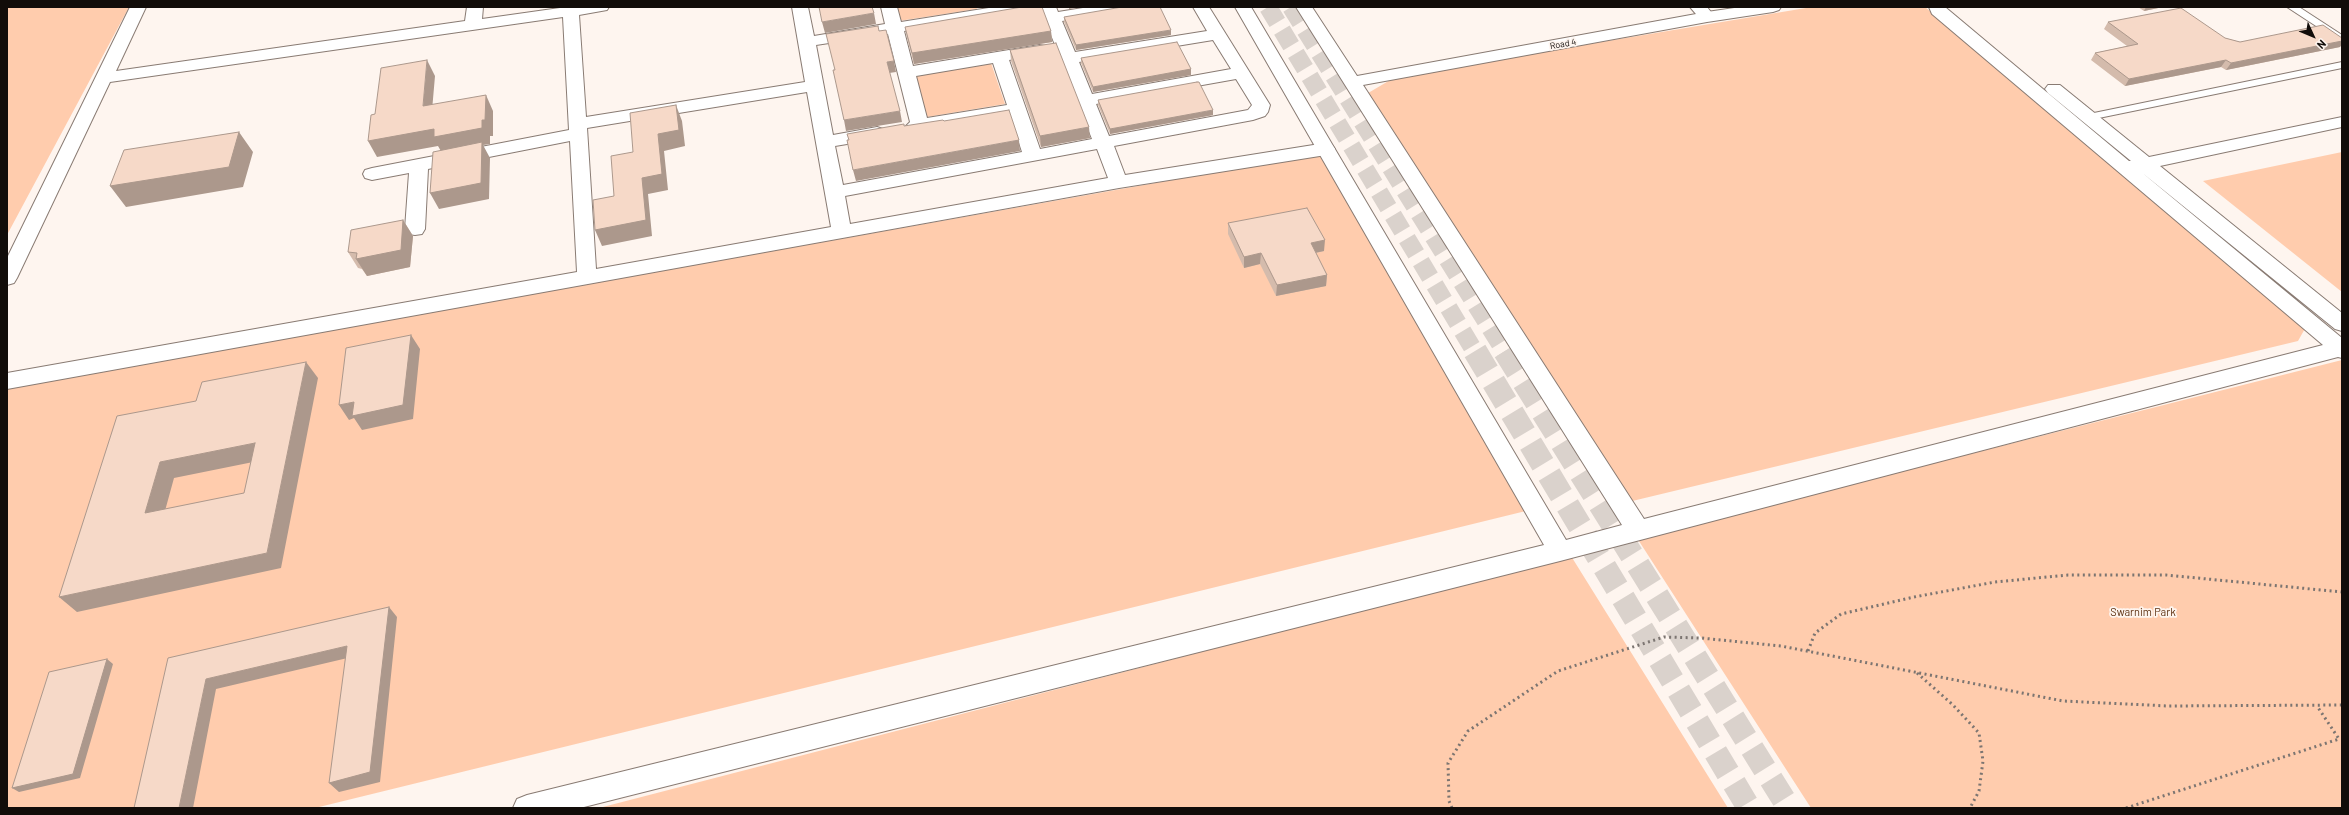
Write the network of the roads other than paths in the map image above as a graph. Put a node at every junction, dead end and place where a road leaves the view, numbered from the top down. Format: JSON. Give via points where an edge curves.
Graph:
{"nodes":[{"id":1,"x":138,"y":7,"type":"edge"},
{"id":2,"x":475,"y":7,"type":"edge"},
{"id":3,"x":601,"y":7,"type":"edge"},
{"id":4,"x":800,"y":7,"type":"edge"},
{"id":5,"x":889,"y":7,"type":"edge"},
{"id":6,"x":1025,"y":7,"type":"edge"},
{"id":7,"x":1120,"y":7,"type":"edge"},
{"id":8,"x":1201,"y":7,"type":"edge"},
{"id":9,"x":1243,"y":7,"type":"edge"},
{"id":10,"x":1304,"y":7,"type":"edge"},
{"id":11,"x":1773,"y":7,"type":"edge"},
{"id":12,"x":1937,"y":7,"type":"edge"},
{"id":13,"x":1951,"y":7,"type":"edge"},
{"id":14,"x":2292,"y":7,"type":"edge"},
{"id":15,"x":985,"y":10,"type":"edge"},
{"id":16,"x":1705,"y":10,"type":"edge"},
{"id":17,"x":571,"y":11,"type":"junction"},
{"id":18,"x":1050,"y":12,"type":"edge"},
{"id":19,"x":474,"y":25,"type":"junction"},
{"id":20,"x":894,"y":28,"type":"junction"},
{"id":21,"x":1217,"y":34,"type":"junction"},
{"id":22,"x":2342,"y":40,"type":"edge"},
{"id":23,"x":806,"y":42,"type":"junction"},
{"id":24,"x":1066,"y":52,"type":"junction"},
{"id":25,"x":999,"y":56,"type":"junction"},
{"id":26,"x":2342,"y":65,"type":"edge"},
{"id":27,"x":906,"y":72,"type":"junction"},
{"id":28,"x":1240,"y":73,"type":"junction"},
{"id":29,"x":1349,"y":77,"type":"junction"},
{"id":30,"x":104,"y":78,"type":"junction"},
{"id":31,"x":815,"y":86,"type":"junction"},
{"id":32,"x":1086,"y":100,"type":"junction"},
{"id":33,"x":1017,"y":109,"type":"junction"},
{"id":34,"x":2089,"y":118,"type":"junction"},
{"id":35,"x":2342,"y":122,"type":"edge"},
{"id":36,"x":920,"y":125,"type":"junction"},
{"id":37,"x":578,"y":129,"type":"junction"},
{"id":38,"x":825,"y":142,"type":"junction"},
{"id":39,"x":1104,"y":143,"type":"junction"},
{"id":40,"x":1326,"y":149,"type":"junction"},
{"id":41,"x":1033,"y":156,"type":"junction"},
{"id":42,"x":2145,"y":164,"type":"junction"},
{"id":43,"x":419,"y":165,"type":"junction"},
{"id":44,"x":2126,"y":168,"type":"junction"},
{"id":45,"x":372,"y":174,"type":"dead end"},
{"id":46,"x":1119,"y":182,"type":"junction"},
{"id":47,"x":835,"y":192,"type":"junction"},
{"id":48,"x":415,"y":229,"type":"dead end"},
{"id":49,"x":842,"y":232,"type":"junction"},
{"id":50,"x":587,"y":277,"type":"junction"},
{"id":51,"x":7,"y":278,"type":"edge"},
{"id":52,"x":2342,"y":324,"type":"edge"},
{"id":53,"x":2341,"y":349,"type":"edge"},
{"id":54,"x":7,"y":381,"type":"edge"},
{"id":55,"x":1639,"y":531,"type":"junction"},
{"id":56,"x":1560,"y":551,"type":"junction"},
{"id":57,"x":527,"y":808,"type":"edge"}],
"edges":[{"from":1,"to":30,"type":"street"},
{"from":2,"to":19,"type":"street"},
{"from":3,"to":17,"type":"street"},
{"from":4,"to":23,"type":"street"},
{"from":5,"to":20,"type":"street"},
{"from":6,"to":15,"type":"street"},
{"from":7,"to":18,"type":"street"},
{"from":8,"to":21,"type":"street"},
{"from":9,"to":40,"type":"street"},
{"from":10,"to":29,"type":"street"},
{"from":11,"to":16,"type":"street","name":"Road 4"},
{"from":12,"to":44,"type":"street","via":[[1938,11]]},
{"from":13,"to":34,"type":"street"},
{"from":14,"to":22,"type":"lane"},
{"from":15,"to":20,"type":"street"},
{"from":16,"to":29,"type":"street","name":"Road 4"},
{"from":17,"to":19,"type":"street"},
{"from":17,"to":37,"type":"street"},
{"from":18,"to":24,"type":"street"},
{"from":19,"to":30,"type":"street"},
{"from":20,"to":23,"type":"street"},
{"from":20,"to":27,"type":"street"},
{"from":21,"to":24,"type":"street"},
{"from":21,"to":28,"type":"street"},
{"from":23,"to":31,"type":"street"},
{"from":24,"to":25,"type":"street"},
{"from":24,"to":32,"type":"street"},
{"from":25,"to":27,"type":"street"},
{"from":25,"to":33,"type":"street"},
{"from":26,"to":34,"type":"lane"},
{"from":27,"to":36,"type":"street"},
{"from":28,"to":32,"type":"street"},
{"from":28,"to":39,"type":"street","via":[[1261,105],[1259,112]]},
{"from":29,"to":55,"type":"street"},
{"from":30,"to":51,"type":"street"},
{"from":31,"to":37,"type":"street"},
{"from":31,"to":38,"type":"street"},
{"from":32,"to":39,"type":"street"},
{"from":33,"to":36,"type":"street"},
{"from":33,"to":41,"type":"street"},
{"from":34,"to":42,"type":"street"},
{"from":35,"to":42,"type":"street"},
{"from":36,"to":38,"type":"street"},
{"from":37,"to":43,"type":"street"},
{"from":37,"to":50,"type":"street"},
{"from":38,"to":47,"type":"street"},
{"from":39,"to":41,"type":"street"},
{"from":39,"to":46,"type":"street"},
{"from":40,"to":46,"type":"street"},
{"from":40,"to":56,"type":"street"},
{"from":41,"to":47,"type":"street"},
{"from":42,"to":44,"type":"street"},
{"from":42,"to":52,"type":"street"},
{"from":43,"to":45,"type":"street"},
{"from":43,"to":48,"type":"street"},
{"from":44,"to":53,"type":"street"},
{"from":46,"to":49,"type":"street"},
{"from":47,"to":49,"type":"street"},
{"from":49,"to":50,"type":"street"},
{"from":50,"to":54,"type":"street"},
{"from":53,"to":55,"type":"street"},
{"from":55,"to":56,"type":"street"},
{"from":56,"to":57,"type":"street"}]}
